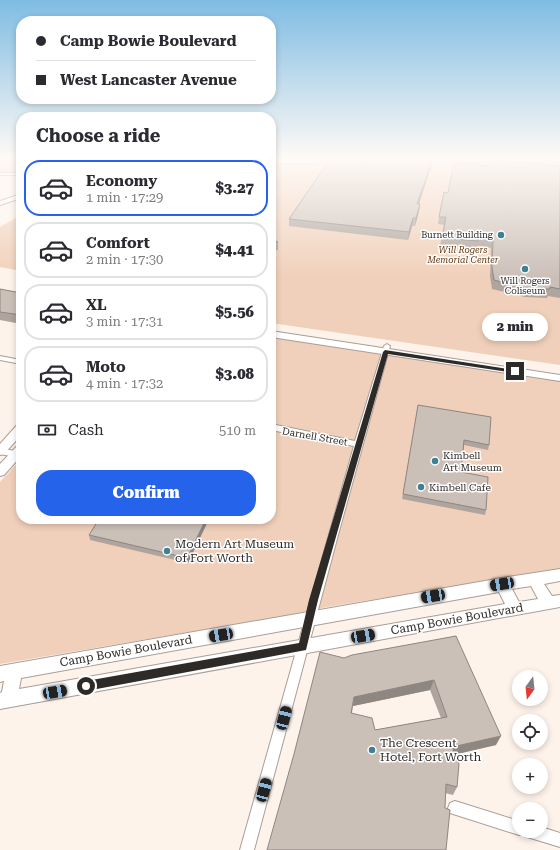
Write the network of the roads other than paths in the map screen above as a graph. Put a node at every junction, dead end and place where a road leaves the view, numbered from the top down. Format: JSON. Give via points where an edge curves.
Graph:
{"nodes":[{"id":1,"x":12,"y":199,"type":"edge"},
{"id":2,"x":0,"y":202,"type":"edge"},
{"id":3,"x":276,"y":330,"type":"edge"},
{"id":4,"x":276,"y":335,"type":"edge"},
{"id":5,"x":386,"y":349,"type":"junction"},
{"id":6,"x":0,"y":358,"type":"edge"},
{"id":7,"x":16,"y":361,"type":"edge"},
{"id":8,"x":560,"y":371,"type":"edge"},
{"id":9,"x":560,"y":378,"type":"edge"},
{"id":10,"x":276,"y":428,"type":"edge"},
{"id":11,"x":16,"y":433,"type":"edge"},
{"id":12,"x":359,"y":444,"type":"junction"},
{"id":13,"x":0,"y":451,"type":"edge"},
{"id":14,"x":16,"y":452,"type":"edge"},
{"id":15,"x":16,"y":455,"type":"edge"},
{"id":16,"x":0,"y":472,"type":"edge"},
{"id":17,"x":560,"y":575,"type":"edge"},
{"id":18,"x":534,"y":579,"type":"junction"},
{"id":19,"x":502,"y":584,"type":"junction"},
{"id":20,"x":554,"y":602,"type":"edge"},
{"id":21,"x":515,"y":609,"type":"junction"},
{"id":22,"x":309,"y":619,"type":"junction"},
{"id":23,"x":303,"y":647,"type":"junction"},
{"id":24,"x":6,"y":673,"type":"edge"},
{"id":25,"x":5,"y":700,"type":"edge"},
{"id":26,"x":455,"y":808,"type":"dead end"},
{"id":27,"x":512,"y":826,"type":"edge"},
{"id":28,"x":548,"y":837,"type":"edge"},
{"id":29,"x":560,"y":840,"type":"edge"},
{"id":30,"x":247,"y":850,"type":"edge"}],
"edges":[{"from":1,"to":2,"type":"main road"},
{"from":3,"to":5,"type":"main road"},
{"from":4,"to":5,"type":"main road"},
{"from":5,"to":8,"type":"main road"},
{"from":5,"to":9,"type":"main road"},
{"from":5,"to":12,"type":"street"},
{"from":6,"to":7,"type":"street"},
{"from":10,"to":12,"type":"street","name":"Darnell Street"},
{"from":11,"to":13,"type":"main road"},
{"from":12,"to":22,"type":"street"},
{"from":13,"to":14,"type":"street"},
{"from":15,"to":16,"type":"main road"},
{"from":17,"to":18,"type":"main road","name":"Camp Bowie Boulevard"},
{"from":18,"to":19,"type":"main road","name":"Camp Bowie Boulevard"},
{"from":18,"to":20,"type":"main road"},
{"from":19,"to":21,"type":"main road"},
{"from":19,"to":22,"type":"main road","name":"Camp Bowie Boulevard"},
{"from":20,"to":21,"type":"main road","name":"Camp Bowie Boulevard"},
{"from":21,"to":23,"type":"main road","name":"Camp Bowie Boulevard"},
{"from":22,"to":23,"type":"street"},
{"from":22,"to":24,"type":"main road","name":"Camp Bowie Boulevard"},
{"from":23,"to":25,"type":"main road","name":"Camp Bowie Boulevard"},
{"from":23,"to":30,"type":"street"},
{"from":24,"to":25,"type":"main road"},
{"from":26,"to":27,"type":"street"},
{"from":28,"to":29,"type":"street"}]}
